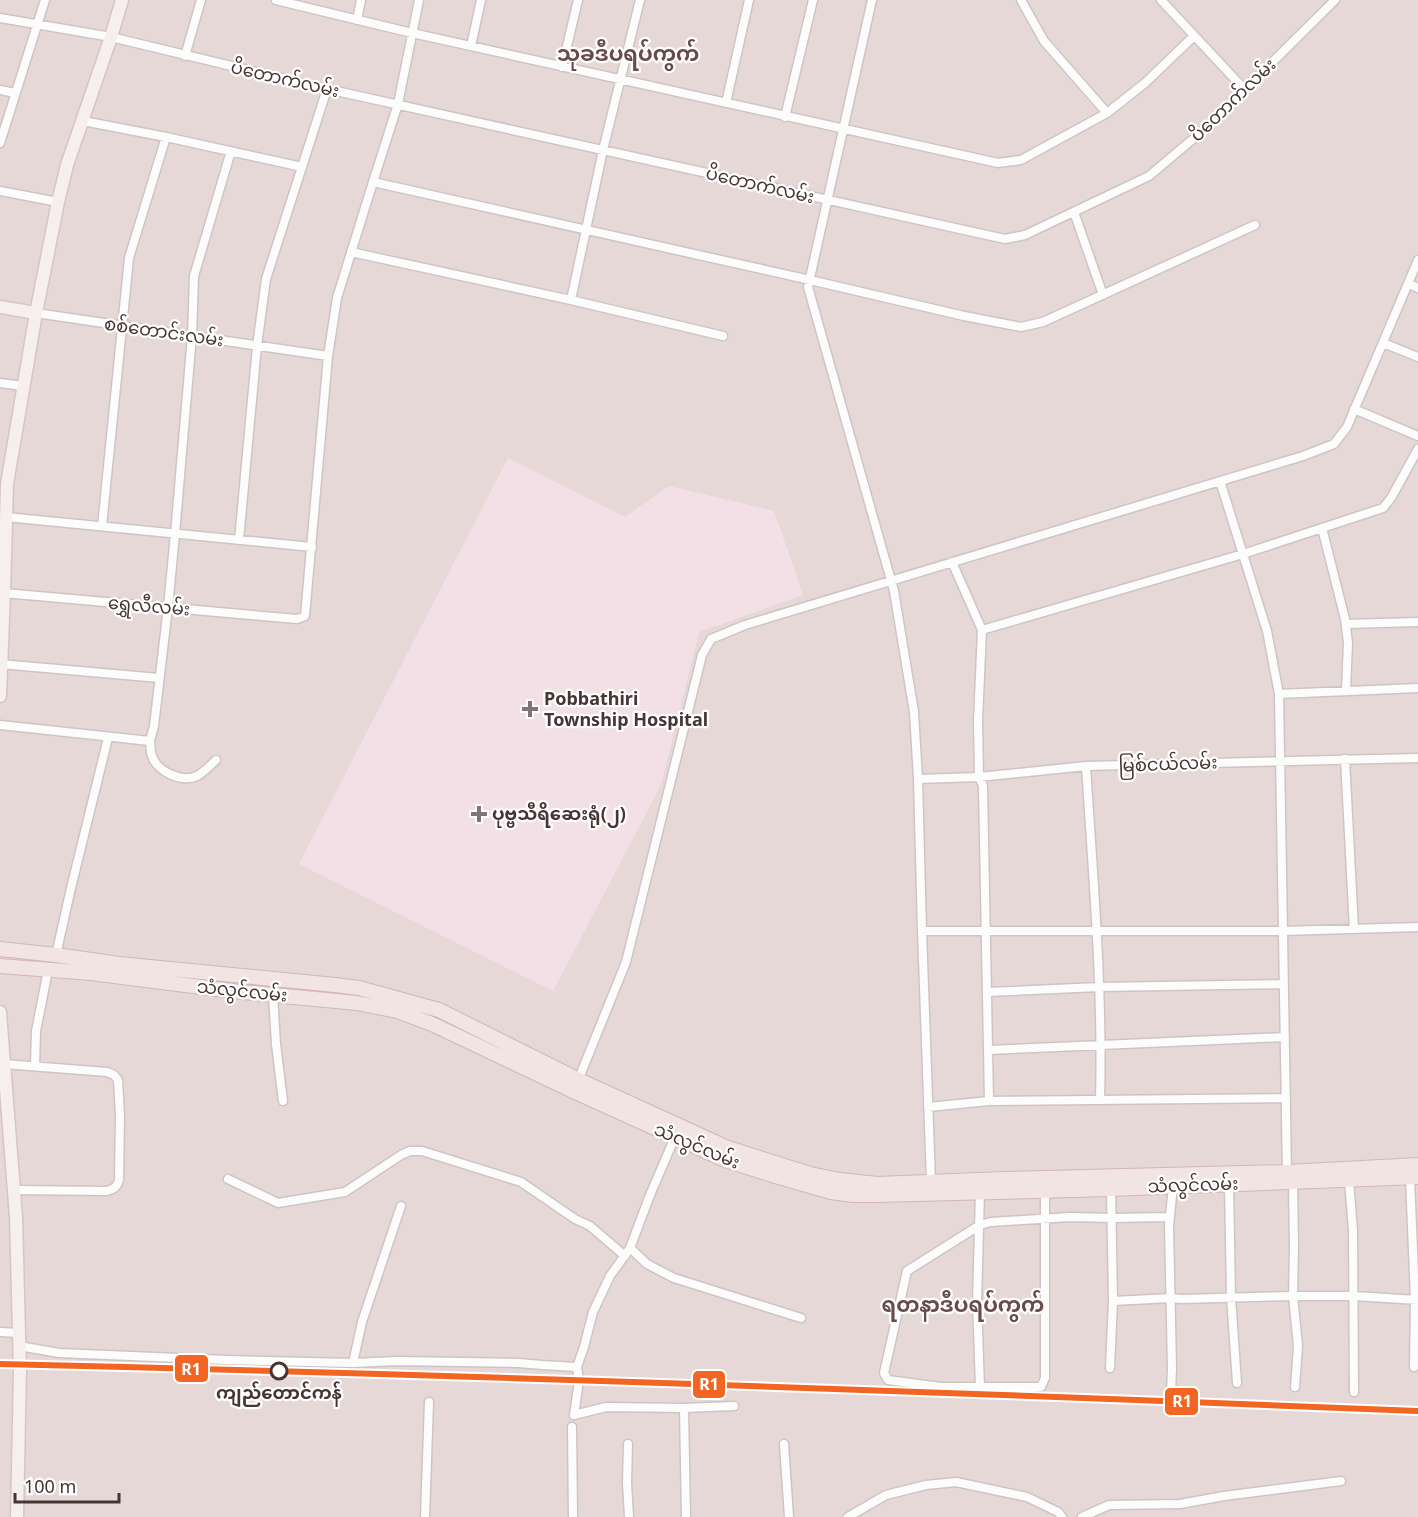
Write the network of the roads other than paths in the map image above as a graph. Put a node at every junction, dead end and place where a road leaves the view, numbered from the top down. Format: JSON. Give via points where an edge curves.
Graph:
{"nodes":[{"id":1,"x":45,"y":0,"type":"edge"},
{"id":2,"x":122,"y":0,"type":"edge"},
{"id":3,"x":201,"y":0,"type":"edge"},
{"id":4,"x":276,"y":0,"type":"edge"},
{"id":5,"x":361,"y":0,"type":"edge"},
{"id":6,"x":419,"y":0,"type":"edge"},
{"id":7,"x":481,"y":0,"type":"edge"},
{"id":8,"x":578,"y":0,"type":"edge"},
{"id":9,"x":640,"y":0,"type":"edge"},
{"id":10,"x":749,"y":0,"type":"edge"},
{"id":11,"x":813,"y":0,"type":"edge"},
{"id":12,"x":872,"y":0,"type":"edge"},
{"id":13,"x":1021,"y":0,"type":"edge"},
{"id":14,"x":1161,"y":0,"type":"edge"},
{"id":15,"x":1335,"y":0,"type":"edge"},
{"id":16,"x":0,"y":18,"type":"edge"},
{"id":17,"x":357,"y":20,"type":"junction"},
{"id":18,"x":36,"y":25,"type":"junction"},
{"id":19,"x":412,"y":33,"type":"junction"},
{"id":20,"x":1194,"y":36,"type":"junction"},
{"id":21,"x":111,"y":38,"type":"junction"},
{"id":22,"x":471,"y":46,"type":"junction"},
{"id":23,"x":185,"y":56,"type":"junction"},
{"id":24,"x":562,"y":67,"type":"junction"},
{"id":25,"x":620,"y":80,"type":"junction"},
{"id":26,"x":327,"y":89,"type":"junction"},
{"id":27,"x":0,"y":90,"type":"edge"},
{"id":28,"x":1245,"y":90,"type":"junction"},
{"id":29,"x":15,"y":93,"type":"junction"},
{"id":30,"x":726,"y":103,"type":"junction"},
{"id":31,"x":398,"y":104,"type":"junction"},
{"id":32,"x":1107,"y":113,"type":"junction"},
{"id":33,"x":785,"y":117,"type":"junction"},
{"id":34,"x":82,"y":120,"type":"junction"},
{"id":35,"x":843,"y":130,"type":"junction"},
{"id":36,"x":166,"y":137,"type":"junction"},
{"id":37,"x":0,"y":143,"type":"edge"},
{"id":38,"x":603,"y":150,"type":"junction"},
{"id":39,"x":231,"y":151,"type":"junction"},
{"id":40,"x":302,"y":167,"type":"junction"},
{"id":41,"x":372,"y":182,"type":"junction"},
{"id":42,"x":0,"y":191,"type":"edge"},
{"id":43,"x":828,"y":200,"type":"junction"},
{"id":44,"x":58,"y":202,"type":"junction"},
{"id":45,"x":1074,"y":212,"type":"junction"},
{"id":46,"x":1255,"y":225,"type":"dead end"},
{"id":47,"x":585,"y":230,"type":"junction"},
{"id":48,"x":351,"y":252,"type":"junction"},
{"id":49,"x":1418,"y":260,"type":"edge"},
{"id":50,"x":810,"y":280,"type":"junction"},
{"id":51,"x":1409,"y":284,"type":"junction"},
{"id":52,"x":1418,"y":288,"type":"edge"},
{"id":53,"x":1103,"y":295,"type":"junction"},
{"id":54,"x":571,"y":300,"type":"junction"},
{"id":55,"x":0,"y":308,"type":"edge"},
{"id":56,"x":36,"y":313,"type":"junction"},
{"id":57,"x":122,"y":326,"type":"junction"},
{"id":58,"x":192,"y":336,"type":"junction"},
{"id":59,"x":723,"y":336,"type":"dead end"},
{"id":60,"x":1383,"y":343,"type":"junction"},
{"id":61,"x":257,"y":346,"type":"junction"},
{"id":62,"x":328,"y":356,"type":"junction"},
{"id":63,"x":1418,"y":357,"type":"edge"},
{"id":64,"x":0,"y":383,"type":"edge"},
{"id":65,"x":23,"y":386,"type":"junction"},
{"id":66,"x":1354,"y":409,"type":"junction"},
{"id":67,"x":1418,"y":436,"type":"edge"},
{"id":68,"x":1418,"y":449,"type":"edge"},
{"id":69,"x":1220,"y":481,"type":"junction"},
{"id":70,"x":6,"y":517,"type":"junction"},
{"id":71,"x":102,"y":526,"type":"junction"},
{"id":72,"x":1322,"y":528,"type":"junction"},
{"id":73,"x":175,"y":534,"type":"junction"},
{"id":74,"x":239,"y":540,"type":"junction"},
{"id":75,"x":312,"y":547,"type":"junction"},
{"id":76,"x":1243,"y":554,"type":"junction"},
{"id":77,"x":952,"y":562,"type":"junction"},
{"id":78,"x":891,"y":580,"type":"junction"},
{"id":79,"x":2,"y":593,"type":"edge"},
{"id":80,"x":168,"y":607,"type":"junction"},
{"id":81,"x":1418,"y":622,"type":"edge"},
{"id":82,"x":1346,"y":624,"type":"junction"},
{"id":83,"x":982,"y":630,"type":"junction"},
{"id":84,"x":1,"y":665,"type":"edge"},
{"id":85,"x":159,"y":678,"type":"junction"},
{"id":86,"x":1418,"y":688,"type":"edge"},
{"id":87,"x":1346,"y":690,"type":"junction"},
{"id":88,"x":1279,"y":694,"type":"junction"},
{"id":89,"x":0,"y":696,"type":"edge"},
{"id":90,"x":0,"y":725,"type":"edge"},
{"id":91,"x":108,"y":738,"type":"junction"},
{"id":92,"x":150,"y":741,"type":"junction"},
{"id":93,"x":1418,"y":758,"type":"edge"},
{"id":94,"x":1345,"y":759,"type":"junction"},
{"id":95,"x":216,"y":760,"type":"dead end"},
{"id":96,"x":1280,"y":761,"type":"junction"},
{"id":97,"x":1086,"y":766,"type":"junction"},
{"id":98,"x":980,"y":777,"type":"junction"},
{"id":99,"x":918,"y":779,"type":"junction"},
{"id":100,"x":1418,"y":927,"type":"edge"},
{"id":101,"x":1354,"y":929,"type":"junction"},
{"id":102,"x":922,"y":932,"type":"junction"},
{"id":103,"x":986,"y":932,"type":"junction"},
{"id":104,"x":1097,"y":932,"type":"junction"},
{"id":105,"x":1283,"y":932,"type":"junction"},
{"id":106,"x":0,"y":949,"type":"edge"},
{"id":107,"x":57,"y":955,"type":"junction"},
{"id":108,"x":0,"y":966,"type":"edge"},
{"id":109,"x":91,"y":967,"type":"junction"},
{"id":110,"x":48,"y":970,"type":"junction"},
{"id":111,"x":119,"y":970,"type":"junction"},
{"id":112,"x":1284,"y":984,"type":"junction"},
{"id":113,"x":1099,"y":987,"type":"junction"},
{"id":114,"x":988,"y":992,"type":"junction"},
{"id":115,"x":273,"y":994,"type":"junction"},
{"id":116,"x":0,"y":1012,"type":"edge"},
{"id":117,"x":1285,"y":1037,"type":"junction"},
{"id":118,"x":1102,"y":1045,"type":"junction"},
{"id":119,"x":989,"y":1050,"type":"junction"},
{"id":120,"x":4,"y":1064,"type":"junction"},
{"id":121,"x":34,"y":1066,"type":"junction"},
{"id":122,"x":576,"y":1086,"type":"junction"},
{"id":123,"x":1286,"y":1098,"type":"junction"},
{"id":124,"x":1100,"y":1100,"type":"junction"},
{"id":125,"x":283,"y":1101,"type":"dead end"},
{"id":126,"x":989,"y":1101,"type":"junction"},
{"id":127,"x":928,"y":1107,"type":"junction"},
{"id":128,"x":675,"y":1137,"type":"junction"},
{"id":129,"x":6,"y":1162,"type":"edge"},
{"id":130,"x":1418,"y":1164,"type":"edge"},
{"id":131,"x":773,"y":1169,"type":"junction"},
{"id":132,"x":1414,"y":1177,"type":"edge"},
{"id":133,"x":228,"y":1179,"type":"dead end"},
{"id":134,"x":1288,"y":1179,"type":"junction"},
{"id":135,"x":1348,"y":1180,"type":"junction"},
{"id":136,"x":931,"y":1182,"type":"junction"},
{"id":137,"x":1229,"y":1184,"type":"junction"},
{"id":138,"x":1173,"y":1185,"type":"junction"},
{"id":139,"x":1111,"y":1189,"type":"junction"},
{"id":140,"x":14,"y":1190,"type":"junction"},
{"id":141,"x":1045,"y":1190,"type":"junction"},
{"id":142,"x":980,"y":1192,"type":"junction"},
{"id":143,"x":401,"y":1206,"type":"dead end"},
{"id":144,"x":1169,"y":1217,"type":"junction"},
{"id":145,"x":1045,"y":1218,"type":"junction"},
{"id":146,"x":1112,"y":1218,"type":"junction"},
{"id":147,"x":980,"y":1225,"type":"junction"},
{"id":148,"x":628,"y":1252,"type":"junction"},
{"id":149,"x":1293,"y":1296,"type":"junction"},
{"id":150,"x":1354,"y":1296,"type":"junction"},
{"id":151,"x":1231,"y":1297,"type":"junction"},
{"id":152,"x":1171,"y":1298,"type":"junction"},
{"id":153,"x":1417,"y":1300,"type":"edge"},
{"id":154,"x":1113,"y":1301,"type":"junction"},
{"id":155,"x":801,"y":1318,"type":"dead end"},
{"id":156,"x":0,"y":1332,"type":"edge"},
{"id":157,"x":19,"y":1333,"type":"junction"},
{"id":158,"x":19,"y":1346,"type":"junction"},
{"id":159,"x":353,"y":1363,"type":"junction"},
{"id":160,"x":577,"y":1367,"type":"junction"},
{"id":161,"x":1110,"y":1368,"type":"dead end"},
{"id":162,"x":1414,"y":1368,"type":"dead end"},
{"id":163,"x":1238,"y":1383,"type":"dead end"},
{"id":164,"x":980,"y":1387,"type":"junction"},
{"id":165,"x":1295,"y":1387,"type":"dead end"},
{"id":166,"x":1353,"y":1392,"type":"dead end"},
{"id":167,"x":1171,"y":1393,"type":"dead end"},
{"id":168,"x":429,"y":1402,"type":"dead end"},
{"id":169,"x":734,"y":1406,"type":"dead end"},
{"id":170,"x":684,"y":1408,"type":"junction"},
{"id":171,"x":572,"y":1426,"type":"dead end"},
{"id":172,"x":628,"y":1444,"type":"dead end"},
{"id":173,"x":784,"y":1444,"type":"dead end"},
{"id":174,"x":1341,"y":1481,"type":"dead end"},
{"id":175,"x":17,"y":1517,"type":"edge"},
{"id":176,"x":425,"y":1517,"type":"edge"},
{"id":177,"x":573,"y":1517,"type":"edge"},
{"id":178,"x":629,"y":1517,"type":"edge"},
{"id":179,"x":686,"y":1517,"type":"edge"},
{"id":180,"x":789,"y":1517,"type":"edge"},
{"id":181,"x":848,"y":1517,"type":"edge"},
{"id":182,"x":1062,"y":1517,"type":"edge"},
{"id":183,"x":1082,"y":1517,"type":"edge"}],
"edges":[{"from":1,"to":18,"type":"street"},
{"from":2,"to":21,"type":"street"},
{"from":3,"to":23,"type":"street"},
{"from":4,"to":17,"type":"street"},
{"from":5,"to":17,"type":"street"},
{"from":6,"to":19,"type":"street"},
{"from":7,"to":22,"type":"street"},
{"from":8,"to":24,"type":"street"},
{"from":9,"to":25,"type":"street"},
{"from":10,"to":30,"type":"street"},
{"from":11,"to":33,"type":"street"},
{"from":12,"to":35,"type":"street"},
{"from":13,"to":32,"type":"street","via":[[1044,41]]},
{"from":14,"to":20,"type":"street"},
{"from":15,"to":28,"type":"street","name":"ပိတောက်လမ်း"},
{"from":16,"to":18,"type":"street","name":"ပိတောက်လမ်း"},
{"from":17,"to":19,"type":"street"},
{"from":18,"to":21,"type":"street","name":"ပိတောက်လမ်း"},
{"from":18,"to":29,"type":"street"},
{"from":19,"to":22,"type":"street"},
{"from":19,"to":31,"type":"street"},
{"from":20,"to":28,"type":"street"},
{"from":20,"to":32,"type":"street"},
{"from":21,"to":23,"type":"street","name":"ပိတောက်လမ်း"},
{"from":21,"to":34,"type":"street"},
{"from":22,"to":24,"type":"street"},
{"from":23,"to":26,"type":"street","name":"ပိတောက်လမ်း"},
{"from":24,"to":25,"type":"street"},
{"from":25,"to":30,"type":"street"},
{"from":25,"to":38,"type":"street"},
{"from":26,"to":31,"type":"street","name":"ပိတောက်လမ်း"},
{"from":26,"to":40,"type":"street"},
{"from":27,"to":29,"type":"street"},
{"from":28,"to":45,"type":"street","name":"ပိတောက်လမ်း","via":[[1149,176]]},
{"from":29,"to":37,"type":"street"},
{"from":30,"to":33,"type":"street"},
{"from":31,"to":38,"type":"street","name":"ပိတောက်လမ်း"},
{"from":31,"to":41,"type":"street"},
{"from":32,"to":35,"type":"street","via":[[1021,160],[998,163]]},
{"from":33,"to":35,"type":"street"},
{"from":34,"to":36,"type":"street"},
{"from":34,"to":44,"type":"street"},
{"from":35,"to":43,"type":"street"},
{"from":36,"to":39,"type":"street"},
{"from":36,"to":57,"type":"street","via":[[129,258]]},
{"from":38,"to":43,"type":"street","name":"ပိတောက်လမ်း"},
{"from":38,"to":47,"type":"street"},
{"from":39,"to":40,"type":"street"},
{"from":39,"to":58,"type":"street","via":[[194,276]]},
{"from":40,"to":61,"type":"street","via":[[266,279]]},
{"from":41,"to":47,"type":"street"},
{"from":41,"to":48,"type":"street"},
{"from":42,"to":44,"type":"street"},
{"from":43,"to":45,"type":"street","name":"ပိတောက်လမ်း","via":[[1005,239],[1025,235]]},
{"from":43,"to":50,"type":"street"},
{"from":44,"to":56,"type":"street"},
{"from":45,"to":53,"type":"street"},
{"from":46,"to":53,"type":"street"},
{"from":47,"to":50,"type":"street"},
{"from":47,"to":54,"type":"street"},
{"from":48,"to":54,"type":"street"},
{"from":48,"to":62,"type":"street","via":[[337,298]]},
{"from":49,"to":51,"type":"street"},
{"from":50,"to":53,"type":"street","via":[[1021,327],[1043,322]]},
{"from":50,"to":78,"type":"street","via":[[808,287]]},
{"from":51,"to":52,"type":"street"},
{"from":51,"to":60,"type":"street"},
{"from":54,"to":59,"type":"street"},
{"from":55,"to":56,"type":"street","name":"စစ်တောင်းလမ်း"},
{"from":56,"to":57,"type":"street","name":"စစ်တောင်းလမ်း"},
{"from":56,"to":65,"type":"street"},
{"from":57,"to":58,"type":"street","name":"စစ်တောင်းလမ်း"},
{"from":57,"to":71,"type":"street"},
{"from":58,"to":61,"type":"street","name":"စစ်တောင်းလမ်း"},
{"from":58,"to":73,"type":"street"},
{"from":60,"to":63,"type":"street"},
{"from":60,"to":66,"type":"street"},
{"from":61,"to":62,"type":"street","name":"စစ်တောင်းလမ်း"},
{"from":61,"to":74,"type":"street"},
{"from":62,"to":75,"type":"street"},
{"from":64,"to":65,"type":"street"},
{"from":65,"to":70,"type":"street","via":[[7,484]]},
{"from":66,"to":67,"type":"street"},
{"from":66,"to":69,"type":"street","via":[[1334,444]]},
{"from":68,"to":72,"type":"street","via":[[1383,508]]},
{"from":69,"to":76,"type":"street"},
{"from":69,"to":77,"type":"street"},
{"from":70,"to":71,"type":"street"},
{"from":70,"to":79,"type":"street"},
{"from":71,"to":73,"type":"street"},
{"from":72,"to":76,"type":"street"},
{"from":72,"to":82,"type":"street"},
{"from":73,"to":74,"type":"street"},
{"from":73,"to":80,"type":"street"},
{"from":74,"to":75,"type":"street"},
{"from":75,"to":80,"type":"street","name":"ရွှေလီလမ်း","via":[[306,612],[302,618]]},
{"from":76,"to":83,"type":"street"},
{"from":76,"to":88,"type":"street","via":[[1267,631]]},
{"from":77,"to":78,"type":"street"},
{"from":77,"to":83,"type":"street"},
{"from":78,"to":99,"type":"street","via":[[914,712]]},
{"from":78,"to":122,"type":"street","via":[[711,639],[702,655],[626,962]]},
{"from":79,"to":80,"type":"street","name":"ရွှေလီလမ်း"},
{"from":79,"to":84,"type":"street"},
{"from":80,"to":85,"type":"street"},
{"from":81,"to":82,"type":"street"},
{"from":82,"to":87,"type":"street"},
{"from":83,"to":98,"type":"street"},
{"from":84,"to":85,"type":"street"},
{"from":84,"to":89,"type":"street"},
{"from":85,"to":92,"type":"street"},
{"from":86,"to":87,"type":"street"},
{"from":87,"to":88,"type":"street"},
{"from":88,"to":96,"type":"street"},
{"from":90,"to":91,"type":"street"},
{"from":91,"to":92,"type":"street"},
{"from":91,"to":107,"type":"street"},
{"from":92,"to":95,"type":"street","via":[[152,758],[158,766],[179,777],[196,776]]},
{"from":93,"to":94,"type":"street","name":"မြစ်ငယ်လမ်း"},
{"from":94,"to":96,"type":"street","name":"မြစ်ငယ်လမ်း"},
{"from":94,"to":101,"type":"street"},
{"from":96,"to":97,"type":"street","name":"မြစ်ငယ်လမ်း"},
{"from":96,"to":105,"type":"street"},
{"from":97,"to":98,"type":"street","name":"မြစ်ငယ်လမ်း"},
{"from":97,"to":104,"type":"street"},
{"from":98,"to":99,"type":"street","name":"မြစ်ငယ်လမ်း"},
{"from":98,"to":103,"type":"street"},
{"from":99,"to":102,"type":"street"},
{"from":100,"to":101,"type":"street"},
{"from":101,"to":105,"type":"street"},
{"from":102,"to":103,"type":"street"},
{"from":102,"to":127,"type":"street"},
{"from":103,"to":104,"type":"street"},
{"from":103,"to":114,"type":"street"},
{"from":104,"to":105,"type":"street"},
{"from":104,"to":113,"type":"street"},
{"from":105,"to":112,"type":"street"},
{"from":106,"to":107,"type":"main road","name":"သံလွင်လမ်း"},
{"from":107,"to":109,"type":"main road","name":"သံလွင်လမ်း"},
{"from":108,"to":110,"type":"main road","name":"သံလွင်လမ်း"},
{"from":109,"to":110,"type":"main road","name":"သံလွင်လမ်း"},
{"from":109,"to":111,"type":"main road","name":"သံလွင်လမ်း"},
{"from":110,"to":121,"type":"street","via":[[36,1031]]},
{"from":111,"to":115,"type":"main road","name":"သံလွင်လမ်း"},
{"from":111,"to":122,"type":"main road","name":"သံလွင်လမ်း","via":[[323,984],[377,992],[439,1010]]},
{"from":112,"to":113,"type":"street"},
{"from":112,"to":117,"type":"street"},
{"from":113,"to":114,"type":"street"},
{"from":113,"to":118,"type":"street"},
{"from":114,"to":119,"type":"street"},
{"from":115,"to":122,"type":"main road","name":"သံလွင်လမ်း","via":[[397,1011]]},
{"from":115,"to":125,"type":"street"},
{"from":116,"to":120,"type":"street"},
{"from":117,"to":118,"type":"street"},
{"from":117,"to":123,"type":"street"},
{"from":118,"to":119,"type":"street"},
{"from":118,"to":124,"type":"street"},
{"from":119,"to":126,"type":"street"},
{"from":120,"to":121,"type":"street"},
{"from":120,"to":129,"type":"street"},
{"from":121,"to":140,"type":"street","via":[[107,1072],[118,1080],[119,1180],[117,1186],[107,1191]]},
{"from":122,"to":128,"type":"main road","name":"သံလွင်လမ်း"},
{"from":122,"to":131,"type":"main road","name":"သံလွင်လမ်း"},
{"from":123,"to":124,"type":"street"},
{"from":123,"to":134,"type":"street"},
{"from":124,"to":126,"type":"street"},
{"from":126,"to":127,"type":"street"},
{"from":127,"to":136,"type":"street"},
{"from":128,"to":131,"type":"main road","name":"သံလွင်လမ်း","via":[[725,1160]]},
{"from":128,"to":148,"type":"street"},
{"from":129,"to":140,"type":"street"},
{"from":130,"to":134,"type":"main road","name":"သံလွင်လမ်း"},
{"from":131,"to":136,"type":"main road","name":"သံလွင်လမ်း","via":[[858,1183]]},
{"from":131,"to":142,"type":"main road","name":"သံလွင်လမ်း","via":[[831,1192],[853,1195]]},
{"from":132,"to":135,"type":"main road","name":"သံလွင်လမ်း"},
{"from":132,"to":153,"type":"street"},
{"from":133,"to":148,"type":"street","via":[[278,1203],[345,1192],[401,1155],[422,1152],[520,1182]]},
{"from":134,"to":135,"type":"main road","name":"သံလွင်လမ်း"},
{"from":134,"to":136,"type":"main road","name":"သံလွင်လမ်း"},
{"from":134,"to":137,"type":"main road","name":"သံလွင်လမ်း"},
{"from":134,"to":149,"type":"street","via":[[1294,1248]]},
{"from":135,"to":150,"type":"street"},
{"from":137,"to":138,"type":"main road","name":"သံလွင်လမ်း"},
{"from":137,"to":151,"type":"street"},
{"from":138,"to":139,"type":"main road","name":"သံလွင်လမ်း"},
{"from":138,"to":144,"type":"street"},
{"from":139,"to":141,"type":"main road","name":"သံလွင်လမ်း"},
{"from":139,"to":146,"type":"street"},
{"from":140,"to":157,"type":"street"},
{"from":141,"to":142,"type":"main road","name":"သံလွင်လမ်း"},
{"from":141,"to":145,"type":"street"},
{"from":142,"to":147,"type":"street"},
{"from":143,"to":159,"type":"street","via":[[362,1322]]},
{"from":144,"to":146,"type":"street"},
{"from":144,"to":152,"type":"street"},
{"from":145,"to":146,"type":"street"},
{"from":145,"to":147,"type":"street"},
{"from":145,"to":164,"type":"street","via":[[1045,1378],[1041,1387]]},
{"from":146,"to":154,"type":"street"},
{"from":147,"to":164,"type":"street"},
{"from":147,"to":164,"type":"street","via":[[907,1271],[884,1373],[888,1380],[940,1387]]},
{"from":148,"to":155,"type":"street","via":[[674,1278]]},
{"from":148,"to":160,"type":"street","via":[[610,1276],[593,1312]]},
{"from":149,"to":150,"type":"street"},
{"from":149,"to":151,"type":"street"},
{"from":149,"to":165,"type":"street","via":[[1298,1346]]},
{"from":150,"to":153,"type":"street"},
{"from":150,"to":166,"type":"street"},
{"from":151,"to":152,"type":"street"},
{"from":151,"to":163,"type":"street"},
{"from":152,"to":154,"type":"street"},
{"from":152,"to":167,"type":"street"},
{"from":153,"to":162,"type":"street"},
{"from":154,"to":161,"type":"street"},
{"from":156,"to":157,"type":"street"},
{"from":157,"to":158,"type":"street"},
{"from":158,"to":159,"type":"street","via":[[69,1354]]},
{"from":158,"to":175,"type":"street"},
{"from":159,"to":160,"type":"street"},
{"from":160,"to":170,"type":"street","via":[[574,1415],[606,1407]]},
{"from":168,"to":176,"type":"street"},
{"from":169,"to":170,"type":"street"},
{"from":170,"to":179,"type":"street"},
{"from":171,"to":177,"type":"street"},
{"from":172,"to":178,"type":"street"},
{"from":173,"to":180,"type":"street"},
{"from":174,"to":183,"type":"street","via":[[1180,1504],[1109,1505]]},
{"from":181,"to":182,"type":"street","via":[[886,1495],[956,1482],[1027,1497]]}]}
